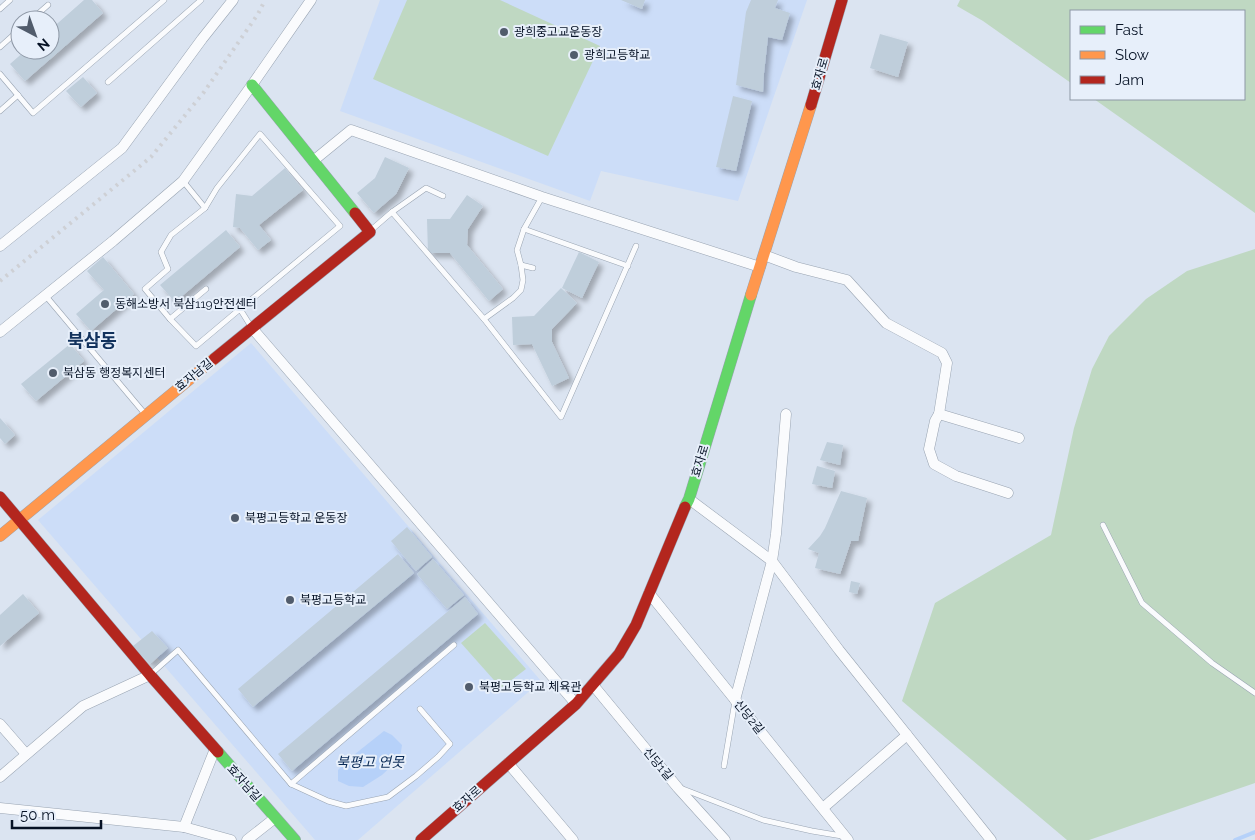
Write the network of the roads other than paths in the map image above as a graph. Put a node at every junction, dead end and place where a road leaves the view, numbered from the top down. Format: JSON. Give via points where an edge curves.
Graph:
{"nodes":[{"id":1,"x":10,"y":0,"type":"edge"},
{"id":2,"x":164,"y":0,"type":"edge"},
{"id":3,"x":201,"y":0,"type":"edge"},
{"id":4,"x":233,"y":0,"type":"edge"},
{"id":5,"x":310,"y":0,"type":"edge"},
{"id":6,"x":842,"y":0,"type":"edge"},
{"id":7,"x":48,"y":5,"type":"dead end"},
{"id":8,"x":0,"y":9,"type":"edge"},
{"id":9,"x":42,"y":10,"type":"edge"},
{"id":10,"x":10,"y":38,"type":"edge"},
{"id":11,"x":0,"y":47,"type":"edge"},
{"id":12,"x":0,"y":74,"type":"edge"},
{"id":13,"x":108,"y":82,"type":"dead end"},
{"id":14,"x":252,"y":85,"type":"junction"},
{"id":15,"x":18,"y":96,"type":"junction"},
{"id":16,"x":0,"y":111,"type":"edge"},
{"id":17,"x":313,"y":161,"type":"junction"},
{"id":18,"x":183,"y":181,"type":"junction"},
{"id":19,"x":443,"y":196,"type":"dead end"},
{"id":20,"x":542,"y":197,"type":"junction"},
{"id":21,"x":205,"y":208,"type":"junction"},
{"id":22,"x":392,"y":212,"type":"junction"},
{"id":23,"x":524,"y":228,"type":"junction"},
{"id":24,"x":370,"y":232,"type":"junction"},
{"id":25,"x":0,"y":246,"type":"edge"},
{"id":26,"x":636,"y":246,"type":"dead end"},
{"id":27,"x":764,"y":255,"type":"junction"},
{"id":28,"x":521,"y":265,"type":"junction"},
{"id":29,"x":628,"y":266,"type":"junction"},
{"id":30,"x":760,"y":267,"type":"junction"},
{"id":31,"x":533,"y":268,"type":"dead end"},
{"id":32,"x":206,"y":289,"type":"dead end"},
{"id":33,"x":45,"y":295,"type":"junction"},
{"id":34,"x":240,"y":309,"type":"junction"},
{"id":35,"x":170,"y":319,"type":"junction"},
{"id":36,"x":484,"y":319,"type":"junction"},
{"id":37,"x":252,"y":328,"type":"junction"},
{"id":38,"x":0,"y":332,"type":"edge"},
{"id":39,"x":146,"y":414,"type":"junction"},
{"id":40,"x":786,"y":414,"type":"dead end"},
{"id":41,"x":939,"y":414,"type":"junction"},
{"id":42,"x":1019,"y":438,"type":"dead end"},
{"id":43,"x":1008,"y":493,"type":"dead end"},
{"id":44,"x":0,"y":498,"type":"edge"},
{"id":45,"x":689,"y":499,"type":"junction"},
{"id":46,"x":19,"y":520,"type":"junction"},
{"id":47,"x":1103,"y":525,"type":"dead end"},
{"id":48,"x":0,"y":536,"type":"edge"},
{"id":49,"x":772,"y":560,"type":"junction"},
{"id":50,"x":650,"y":594,"type":"junction"},
{"id":51,"x":454,"y":645,"type":"dead end"},
{"id":52,"x":150,"y":675,"type":"junction"},
{"id":53,"x":594,"y":685,"type":"junction"},
{"id":54,"x":1255,"y":693,"type":"edge"},
{"id":55,"x":736,"y":700,"type":"junction"},
{"id":56,"x":576,"y":704,"type":"junction"},
{"id":57,"x":420,"y":709,"type":"dead end"},
{"id":58,"x":0,"y":724,"type":"edge"},
{"id":59,"x":907,"y":735,"type":"junction"},
{"id":60,"x":215,"y":750,"type":"junction"},
{"id":61,"x":26,"y":754,"type":"junction"},
{"id":62,"x":508,"y":764,"type":"junction"},
{"id":63,"x":724,"y":766,"type":"dead end"},
{"id":64,"x":0,"y":777,"type":"edge"},
{"id":65,"x":291,"y":784,"type":"junction"},
{"id":66,"x":678,"y":788,"type":"junction"},
{"id":67,"x":0,"y":808,"type":"edge"},
{"id":68,"x":823,"y":808,"type":"junction"},
{"id":69,"x":275,"y":818,"type":"junction"},
{"id":70,"x":184,"y":827,"type":"junction"},
{"id":71,"x":847,"y":838,"type":"edge"},
{"id":72,"x":231,"y":840,"type":"edge"},
{"id":73,"x":247,"y":840,"type":"edge"},
{"id":74,"x":294,"y":840,"type":"edge"},
{"id":75,"x":420,"y":840,"type":"edge"},
{"id":76,"x":573,"y":840,"type":"edge"},
{"id":77,"x":725,"y":840,"type":"edge"},
{"id":78,"x":990,"y":840,"type":"edge"}],
"edges":[{"from":1,"to":8,"type":"lane"},
{"from":2,"to":15,"type":"lane","via":[[33,113]]},
{"from":3,"to":13,"type":"lane"},
{"from":4,"to":25,"type":"street","via":[[122,148]]},
{"from":5,"to":14,"type":"street"},
{"from":6,"to":27,"type":"street","name":"효자로"},
{"from":7,"to":9,"type":"lane"},
{"from":10,"to":11,"type":"lane"},
{"from":12,"to":15,"type":"lane"},
{"from":14,"to":17,"type":"street"},
{"from":14,"to":18,"type":"street"},
{"from":15,"to":16,"type":"lane"},
{"from":17,"to":20,"type":"street","via":[[351,130]]},
{"from":17,"to":24,"type":"street"},
{"from":18,"to":21,"type":"lane"},
{"from":18,"to":33,"type":"street"},
{"from":19,"to":22,"type":"lane","via":[[426,188]]},
{"from":20,"to":23,"type":"lane"},
{"from":20,"to":30,"type":"street"},
{"from":21,"to":34,"type":"lane","via":[[260,134],[340,226]]},
{"from":21,"to":35,"type":"lane","via":[[171,235],[161,252],[168,269],[145,289]]},
{"from":22,"to":24,"type":"lane"},
{"from":22,"to":36,"type":"lane"},
{"from":23,"to":28,"type":"lane","via":[[516,250]]},
{"from":23,"to":29,"type":"lane"},
{"from":24,"to":37,"type":"street","name":"효자남길"},
{"from":26,"to":29,"type":"lane"},
{"from":27,"to":30,"type":"street","name":"효자로"},
{"from":27,"to":41,"type":"street","via":[[847,280],[886,323],[942,353],[947,363]]},
{"from":28,"to":31,"type":"lane"},
{"from":28,"to":36,"type":"lane","via":[[521,290]]},
{"from":29,"to":36,"type":"lane","via":[[561,417]]},
{"from":30,"to":45,"type":"street","name":"효자로"},
{"from":32,"to":35,"type":"lane"},
{"from":33,"to":38,"type":"street"},
{"from":33,"to":39,"type":"lane"},
{"from":34,"to":35,"type":"lane","via":[[196,346]]},
{"from":34,"to":37,"type":"lane"},
{"from":37,"to":39,"type":"street","name":"효자남길"},
{"from":37,"to":56,"type":"street"},
{"from":39,"to":46,"type":"street","name":"효자남길"},
{"from":40,"to":49,"type":"street"},
{"from":41,"to":42,"type":"street"},
{"from":41,"to":43,"type":"street","via":[[929,449],[934,464],[956,476]]},
{"from":44,"to":46,"type":"street","name":"효자남길"},
{"from":45,"to":49,"type":"street"},
{"from":45,"to":50,"type":"street","name":"효자로"},
{"from":46,"to":48,"type":"street"},
{"from":46,"to":52,"type":"street","name":"효자남길"},
{"from":47,"to":54,"type":"lane","via":[[1142,603],[1212,663]]},
{"from":49,"to":55,"type":"street"},
{"from":49,"to":59,"type":"street"},
{"from":50,"to":53,"type":"street","name":"효자로","via":[[636,625]]},
{"from":50,"to":55,"type":"street","name":"신당2길"},
{"from":51,"to":65,"type":"lane"},
{"from":52,"to":60,"type":"street","name":"효자남길"},
{"from":52,"to":61,"type":"street","via":[[82,706]]},
{"from":52,"to":65,"type":"lane","via":[[178,650]]},
{"from":53,"to":56,"type":"street","name":"효자로"},
{"from":53,"to":66,"type":"street","name":"신당1길"},
{"from":55,"to":63,"type":"lane"},
{"from":55,"to":68,"type":"street","name":"신당2길"},
{"from":56,"to":62,"type":"street","name":"효자로"},
{"from":57,"to":65,"type":"lane","via":[[450,744],[388,797],[346,806]]},
{"from":58,"to":61,"type":"street"},
{"from":59,"to":68,"type":"street"},
{"from":59,"to":78,"type":"street"},
{"from":60,"to":69,"type":"street","name":"효자남길"},
{"from":60,"to":70,"type":"street"},
{"from":61,"to":64,"type":"street"},
{"from":62,"to":75,"type":"street","name":"효자로"},
{"from":62,"to":76,"type":"street"},
{"from":66,"to":71,"type":"lane","via":[[763,820]]},
{"from":66,"to":77,"type":"street","name":"신당1길"},
{"from":67,"to":70,"type":"street"},
{"from":68,"to":71,"type":"street","name":"신당2길"},
{"from":69,"to":73,"type":"street"},
{"from":69,"to":74,"type":"street","name":"효자남길"},
{"from":70,"to":72,"type":"street"}]}
